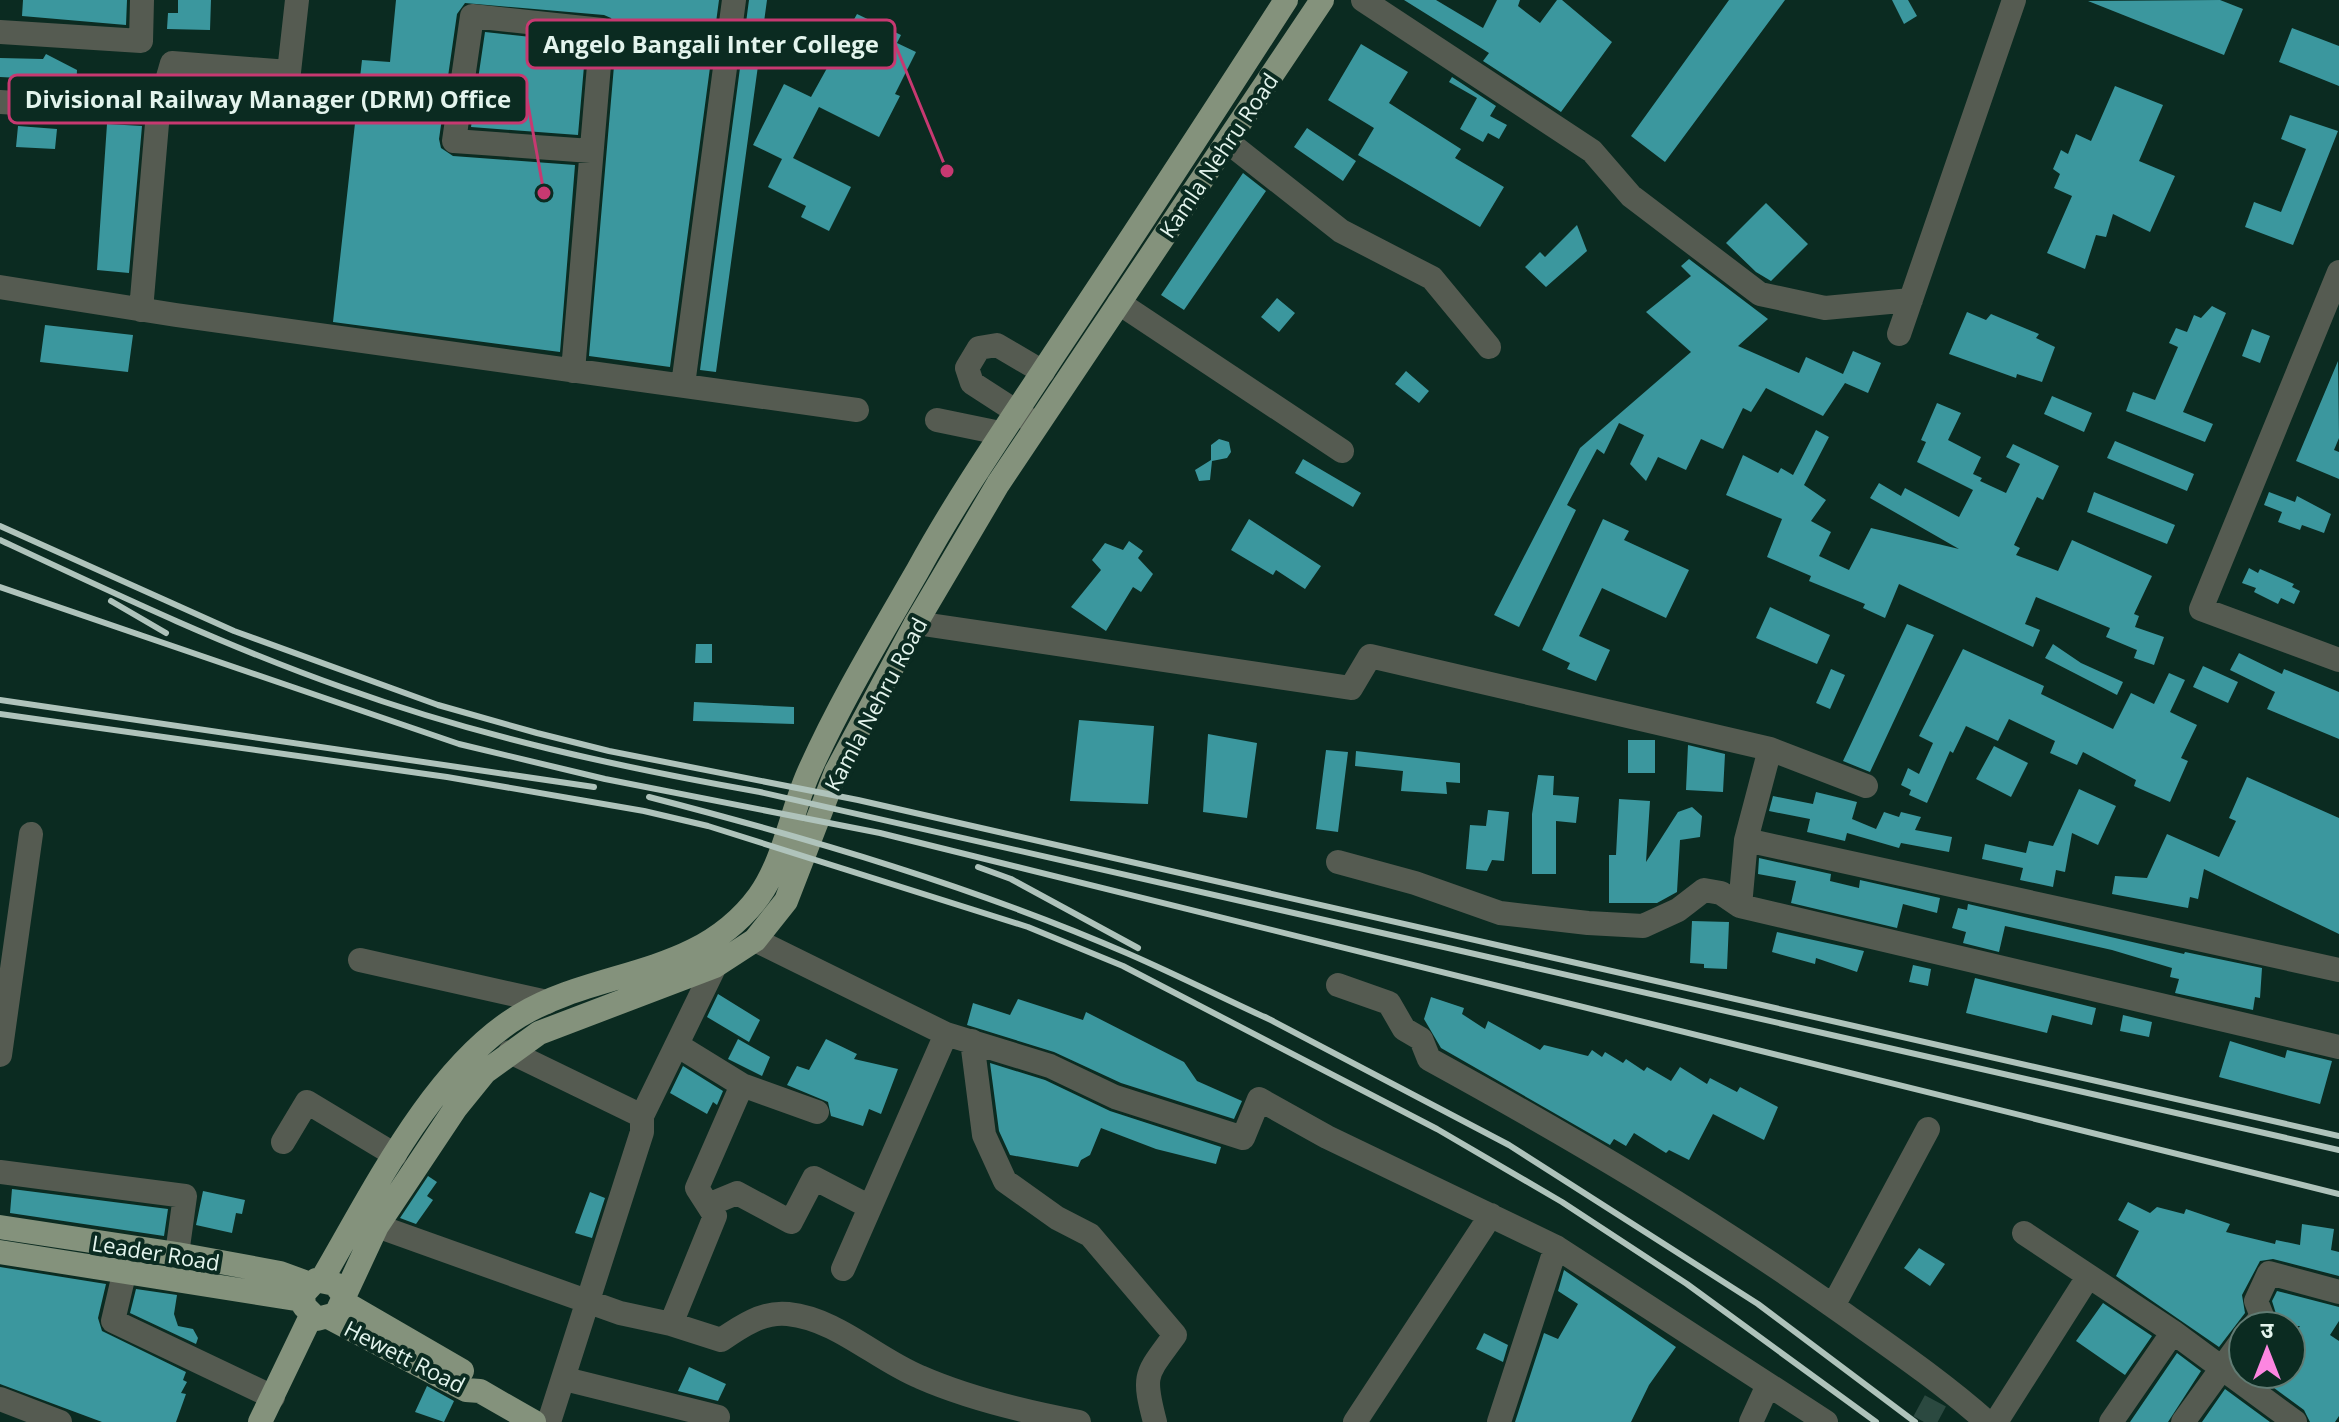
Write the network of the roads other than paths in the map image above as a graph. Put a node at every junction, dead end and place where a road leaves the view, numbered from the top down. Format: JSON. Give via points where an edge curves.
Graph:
{"nodes":[{"id":1,"x":142,"y":0,"type":"edge"},
{"id":2,"x":297,"y":0,"type":"edge"},
{"id":3,"x":734,"y":0,"type":"edge"},
{"id":4,"x":1286,"y":0,"type":"edge"},
{"id":5,"x":1322,"y":0,"type":"edge"},
{"id":6,"x":1363,"y":0,"type":"edge"},
{"id":7,"x":2014,"y":0,"type":"edge"},
{"id":8,"x":0,"y":32,"type":"edge"},
{"id":9,"x":0,"y":102,"type":"edge"},
{"id":10,"x":158,"y":112,"type":"junction"},
{"id":11,"x":1228,"y":142,"type":"junction"},
{"id":12,"x":591,"y":151,"type":"junction"},
{"id":13,"x":2339,"y":272,"type":"edge"},
{"id":14,"x":0,"y":287,"type":"edge"},
{"id":15,"x":1911,"y":300,"type":"junction"},
{"id":16,"x":1119,"y":303,"type":"junction"},
{"id":17,"x":141,"y":310,"type":"junction"},
{"id":18,"x":2329,"y":324,"type":"edge"},
{"id":19,"x":1899,"y":334,"type":"dead end"},
{"id":20,"x":1489,"y":347,"type":"dead end"},
{"id":21,"x":573,"y":371,"type":"junction"},
{"id":22,"x":1043,"y":372,"type":"junction"},
{"id":23,"x":683,"y":385,"type":"junction"},
{"id":24,"x":857,"y":410,"type":"dead end"},
{"id":25,"x":1015,"y":411,"type":"junction"},
{"id":26,"x":937,"y":420,"type":"dead end"},
{"id":27,"x":1036,"y":425,"type":"junction"},
{"id":28,"x":1000,"y":433,"type":"junction"},
{"id":29,"x":1342,"y":451,"type":"dead end"},
{"id":30,"x":977,"y":470,"type":"junction"},
{"id":31,"x":998,"y":484,"type":"junction"},
{"id":32,"x":916,"y":623,"type":"junction"},
{"id":33,"x":2339,"y":660,"type":"edge"},
{"id":34,"x":1770,"y":749,"type":"junction"},
{"id":35,"x":1866,"y":786,"type":"dead end"},
{"id":36,"x":31,"y":834,"type":"dead end"},
{"id":37,"x":1746,"y":840,"type":"junction"},
{"id":38,"x":1338,"y":862,"type":"dead end"},
{"id":39,"x":1740,"y":906,"type":"junction"},
{"id":40,"x":755,"y":940,"type":"junction"},
{"id":41,"x":360,"y":960,"type":"dead end"},
{"id":42,"x":715,"y":966,"type":"junction"},
{"id":43,"x":2339,"y":970,"type":"edge"},
{"id":44,"x":1338,"y":985,"type":"dead end"},
{"id":45,"x":547,"y":1002,"type":"junction"},
{"id":46,"x":946,"y":1034,"type":"junction"},
{"id":47,"x":972,"y":1041,"type":"junction"},
{"id":48,"x":677,"y":1045,"type":"junction"},
{"id":49,"x":2339,"y":1047,"type":"edge"},
{"id":50,"x":510,"y":1052,"type":"junction"},
{"id":51,"x":0,"y":1055,"type":"edge"},
{"id":52,"x":742,"y":1085,"type":"junction"},
{"id":53,"x":817,"y":1112,"type":"dead end"},
{"id":54,"x":642,"y":1116,"type":"junction"},
{"id":55,"x":1928,"y":1129,"type":"dead end"},
{"id":56,"x":283,"y":1142,"type":"dead end"},
{"id":57,"x":395,"y":1155,"type":"junction"},
{"id":58,"x":0,"y":1172,"type":"edge"},
{"id":59,"x":708,"y":1205,"type":"junction"},
{"id":60,"x":870,"y":1207,"type":"junction"},
{"id":61,"x":1491,"y":1215,"type":"junction"},
{"id":62,"x":377,"y":1226,"type":"junction"},
{"id":63,"x":0,"y":1227,"type":"edge"},
{"id":64,"x":2024,"y":1233,"type":"dead end"},
{"id":65,"x":1556,"y":1247,"type":"junction"},
{"id":66,"x":0,"y":1252,"type":"edge"},
{"id":67,"x":177,"y":1254,"type":"junction"},
{"id":68,"x":843,"y":1269,"type":"dead end"},
{"id":69,"x":125,"y":1270,"type":"junction"},
{"id":70,"x":2088,"y":1277,"type":"junction"},
{"id":71,"x":2339,"y":1292,"type":"edge"},
{"id":72,"x":323,"y":1299,"type":"junction"},
{"id":73,"x":587,"y":1302,"type":"junction"},
{"id":74,"x":1833,"y":1306,"type":"junction"},
{"id":75,"x":2260,"y":1310,"type":"edge"},
{"id":76,"x":671,"y":1324,"type":"junction"},
{"id":77,"x":2173,"y":1332,"type":"junction"},
{"id":78,"x":2227,"y":1358,"type":"edge"},
{"id":79,"x":2220,"y":1367,"type":"junction"},
{"id":80,"x":565,"y":1379,"type":"junction"},
{"id":81,"x":1768,"y":1385,"type":"junction"},
{"id":82,"x":273,"y":1397,"type":"junction"},
{"id":83,"x":0,"y":1399,"type":"edge"},
{"id":84,"x":2284,"y":1419,"type":"edge"},
{"id":85,"x":60,"y":1422,"type":"edge"},
{"id":86,"x":260,"y":1422,"type":"edge"},
{"id":87,"x":534,"y":1422,"type":"edge"},
{"id":88,"x":549,"y":1422,"type":"edge"},
{"id":89,"x":715,"y":1422,"type":"edge"},
{"id":90,"x":1079,"y":1422,"type":"edge"},
{"id":91,"x":1155,"y":1422,"type":"edge"},
{"id":92,"x":1355,"y":1422,"type":"edge"},
{"id":93,"x":1499,"y":1422,"type":"edge"},
{"id":94,"x":1751,"y":1422,"type":"edge"},
{"id":95,"x":1826,"y":1422,"type":"edge"},
{"id":96,"x":1987,"y":1422,"type":"edge"},
{"id":97,"x":1996,"y":1422,"type":"edge"},
{"id":98,"x":2111,"y":1422,"type":"edge"},
{"id":99,"x":2183,"y":1422,"type":"edge"}],
"edges":[{"from":1,"to":8,"type":"street","via":[[141,41]]},
{"from":2,"to":10,"type":"street","via":[[289,72],[172,63]]},
{"from":3,"to":23,"type":"street"},
{"from":4,"to":22,"type":"main road","name":"Kamla Nehru Road"},
{"from":5,"to":11,"type":"main road","name":"Kamla Nehru Road"},
{"from":6,"to":15,"type":"street","via":[[1592,151],[1631,196],[1760,294],[1825,308]]},
{"from":7,"to":15,"type":"street"},
{"from":9,"to":10,"type":"street"},
{"from":10,"to":17,"type":"street"},
{"from":11,"to":16,"type":"main road","name":"Kamla Nehru Road"},
{"from":11,"to":20,"type":"street","via":[[1341,231],[1432,278]]},
{"from":12,"to":12,"type":"street","via":[[602,30],[472,16],[454,141]]},
{"from":12,"to":21,"type":"street"},
{"from":13,"to":18,"type":"street"},
{"from":14,"to":17,"type":"street"},
{"from":15,"to":19,"type":"street"},
{"from":16,"to":27,"type":"main road","name":"Kamla Nehru Road"},
{"from":16,"to":29,"type":"street"},
{"from":17,"to":21,"type":"street"},
{"from":18,"to":33,"type":"street","via":[[2201,609]]},
{"from":21,"to":23,"type":"street"},
{"from":22,"to":25,"type":"main road","name":"Kamla Nehru Road"},
{"from":22,"to":25,"type":"street","via":[[997,345],[979,348],[967,368],[968,377]]},
{"from":23,"to":24,"type":"street"},
{"from":25,"to":27,"type":"street"},
{"from":25,"to":28,"type":"main road","name":"Kamla Nehru Road"},
{"from":26,"to":28,"type":"street"},
{"from":27,"to":31,"type":"main road","name":"Kamla Nehru Road"},
{"from":28,"to":30,"type":"main road","name":"Kamla Nehru Road"},
{"from":30,"to":31,"type":"main road"},
{"from":30,"to":45,"type":"main road","name":"Kamla Nehru Road","via":[[821,749],[761,893],[724,933],[694,951]]},
{"from":31,"to":32,"type":"main road","name":"Kamla Nehru Road"},
{"from":32,"to":34,"type":"street","via":[[1351,688],[1370,656]]},
{"from":32,"to":40,"type":"main road","name":"Kamla Nehru Road","via":[[836,772],[786,901]]},
{"from":34,"to":35,"type":"street"},
{"from":34,"to":37,"type":"street"},
{"from":36,"to":51,"type":"street"},
{"from":37,"to":39,"type":"street"},
{"from":37,"to":43,"type":"street"},
{"from":38,"to":39,"type":"street","via":[[1531,918],[1643,926],[1678,910],[1704,890],[1721,893]]},
{"from":39,"to":49,"type":"street"},
{"from":40,"to":42,"type":"main road","name":"Kamla Nehru Road"},
{"from":40,"to":46,"type":"street"},
{"from":41,"to":45,"type":"street"},
{"from":42,"to":48,"type":"street"},
{"from":42,"to":50,"type":"main road","name":"Kamla Nehru Road","via":[[567,1021]]},
{"from":44,"to":74,"type":"street","via":[[1389,1003],[1404,1029],[1421,1039],[1429,1059],[1751,1247]]},
{"from":45,"to":57,"type":"main road","name":"Kamla Nehru Road","via":[[518,1016],[470,1058]]},
{"from":46,"to":47,"type":"street"},
{"from":46,"to":60,"type":"street"},
{"from":47,"to":61,"type":"street","via":[[1050,1066],[1115,1097],[1243,1138],[1259,1099]]},
{"from":47,"to":91,"type":"street","via":[[984,1135],[1005,1181],[1090,1235],[1175,1335],[1148,1372],[1145,1385]]},
{"from":48,"to":52,"type":"street"},
{"from":48,"to":54,"type":"street"},
{"from":50,"to":54,"type":"street"},
{"from":50,"to":62,"type":"main road","name":"Kamla Nehru Road","via":[[485,1072],[455,1109]]},
{"from":52,"to":53,"type":"street"},
{"from":52,"to":59,"type":"street","via":[[697,1188]]},
{"from":54,"to":73,"type":"street","via":[[642,1132]]},
{"from":55,"to":74,"type":"street"},
{"from":56,"to":57,"type":"street","via":[[307,1102]]},
{"from":57,"to":72,"type":"main road","name":"Kamla Nehru Road"},
{"from":58,"to":67,"type":"street","via":[[185,1196]]},
{"from":59,"to":60,"type":"street","via":[[737,1193],[791,1222],[814,1178]]},
{"from":59,"to":76,"type":"street","via":[[715,1216]]},
{"from":60,"to":68,"type":"street"},
{"from":61,"to":65,"type":"street"},
{"from":61,"to":92,"type":"street"},
{"from":62,"to":72,"type":"main road","name":"Kamla Nehru Road"},
{"from":62,"to":73,"type":"street"},
{"from":63,"to":67,"type":"main road","name":"Leader Road"},
{"from":64,"to":70,"type":"street"},
{"from":65,"to":81,"type":"street"},
{"from":65,"to":93,"type":"street"},
{"from":66,"to":69,"type":"main road","name":"Leader Road"},
{"from":67,"to":72,"type":"main road","name":"Leader Road","via":[[280,1273]]},
{"from":69,"to":72,"type":"main road","name":"Leader Road"},
{"from":69,"to":82,"type":"street","via":[[113,1321]]},
{"from":70,"to":77,"type":"street"},
{"from":70,"to":97,"type":"street"},
{"from":71,"to":75,"type":"street","via":[[2269,1273],[2256,1301]]},
{"from":72,"to":82,"type":"main road","name":"Kamla Nehru Road"},
{"from":72,"to":87,"type":"main road","name":"Hewett Road","via":[[472,1377],[480,1391]]},
{"from":73,"to":76,"type":"street"},
{"from":73,"to":80,"type":"street"},
{"from":74,"to":96,"type":"street","via":[[1946,1386]]},
{"from":76,"to":90,"type":"street","via":[[721,1340],[747,1322],[786,1313],[819,1322],[918,1377],[1035,1415]]},
{"from":77,"to":79,"type":"street"},
{"from":77,"to":98,"type":"street"},
{"from":78,"to":79,"type":"street"},
{"from":79,"to":84,"type":"street"},
{"from":79,"to":99,"type":"street"},
{"from":80,"to":88,"type":"street"},
{"from":80,"to":89,"type":"street","via":[[718,1417]]},
{"from":81,"to":94,"type":"street"},
{"from":81,"to":95,"type":"street"},
{"from":82,"to":86,"type":"main road","name":"Kamla Nehru Road"},
{"from":83,"to":85,"type":"street"}]}
